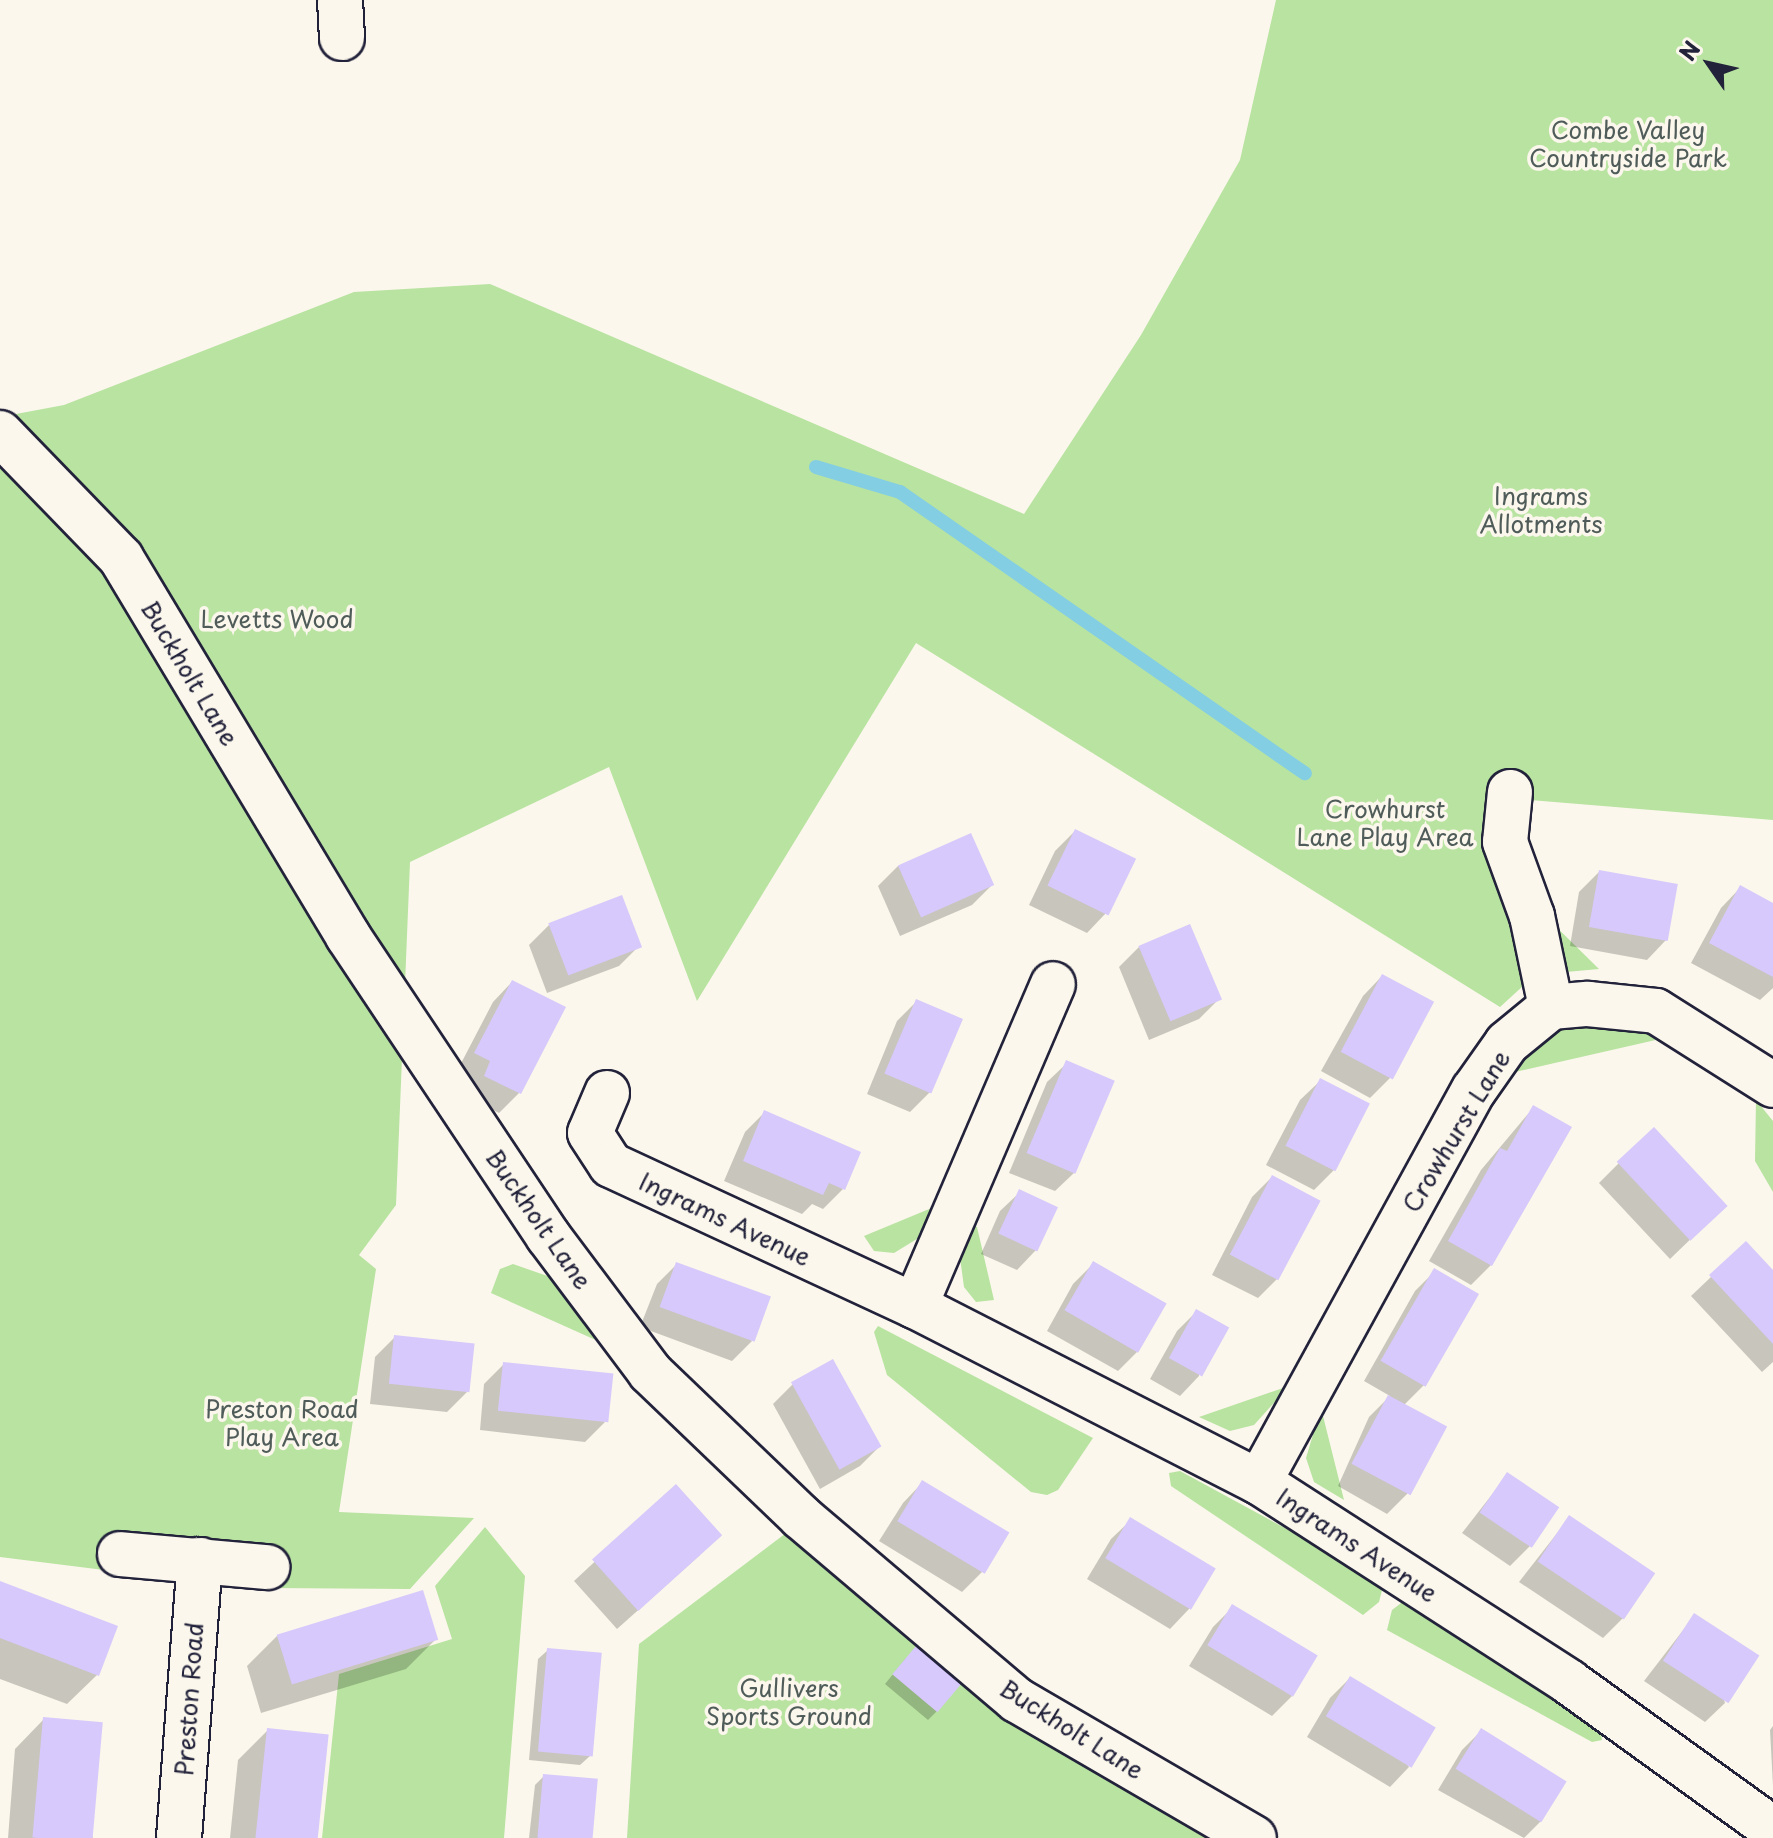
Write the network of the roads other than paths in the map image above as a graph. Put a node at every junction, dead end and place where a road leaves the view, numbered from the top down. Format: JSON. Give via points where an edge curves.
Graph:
{"nodes":[{"id":1,"x":0,"y":433,"type":"edge"},
{"id":2,"x":1510,"y":792,"type":"dead end"},
{"id":3,"x":1053,"y":984,"type":"dead end"},
{"id":4,"x":1551,"y":1007,"type":"junction"},
{"id":5,"x":1773,"y":1085,"type":"edge"},
{"id":6,"x":607,"y":1093,"type":"dead end"},
{"id":7,"x":915,"y":1306,"type":"junction"},
{"id":8,"x":1259,"y":1482,"type":"junction"},
{"id":9,"x":120,"y":1554,"type":"dead end"},
{"id":10,"x":200,"y":1560,"type":"junction"},
{"id":11,"x":267,"y":1567,"type":"dead end"},
{"id":12,"x":1773,"y":1829,"type":"edge"},
{"id":13,"x":179,"y":1838,"type":"edge"},
{"id":14,"x":1254,"y":1838,"type":"edge"}],
"edges":[{"from":1,"to":14,"type":"street","name":"Buckholt Lane","via":[[121,558],[348,936],[548,1236],[650,1372],[801,1517],[1017,1700]]},
{"from":2,"to":4,"type":"street","via":[[1505,842],[1532,916]]},
{"from":3,"to":7,"type":"street"},
{"from":4,"to":5,"type":"street","via":[[1588,1004],[1656,1011]]},
{"from":4,"to":8,"type":"street","name":"Crowhurst Lane","via":[[1507,1043],[1474,1090]]},
{"from":6,"to":7,"type":"street","name":"Ingrams Avenue","via":[[590,1133],[611,1165]]},
{"from":7,"to":8,"type":"street","name":"Ingrams Avenue"},
{"from":8,"to":12,"type":"street","name":"Ingrams Avenue","via":[[1569,1682]]},
{"from":9,"to":10,"type":"street"},
{"from":10,"to":11,"type":"street"},
{"from":10,"to":13,"type":"street","name":"Preston Road"}]}
